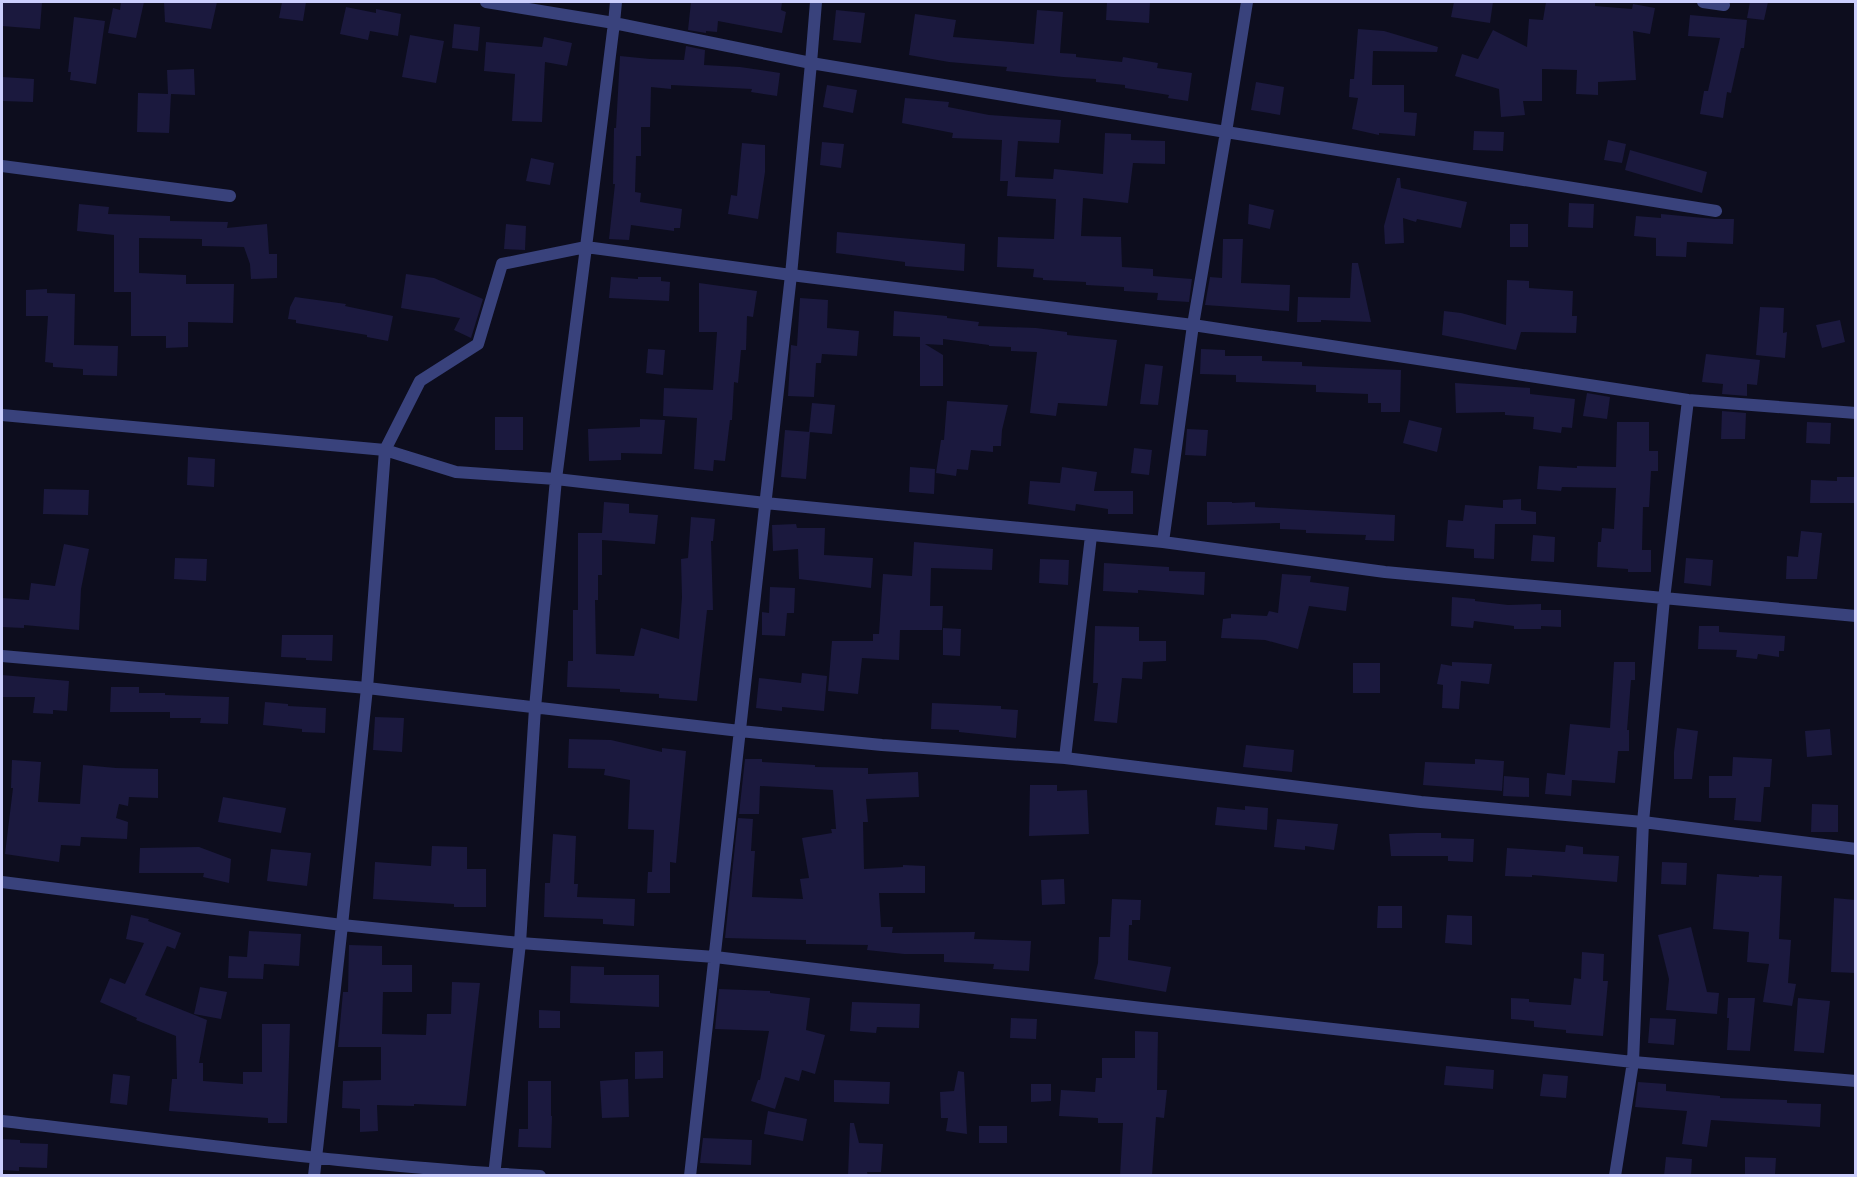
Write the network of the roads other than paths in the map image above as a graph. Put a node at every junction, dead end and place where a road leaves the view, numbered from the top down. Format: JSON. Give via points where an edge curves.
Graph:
{"nodes":[{"id":1,"x":486,"y":2,"type":"edge"},
{"id":2,"x":616,"y":2,"type":"edge"},
{"id":3,"x":816,"y":2,"type":"edge"},
{"id":4,"x":1247,"y":2,"type":"edge"},
{"id":5,"x":1703,"y":2,"type":"edge"},
{"id":6,"x":1725,"y":5,"type":"dead end"},
{"id":7,"x":614,"y":23,"type":"junction"},
{"id":8,"x":811,"y":63,"type":"junction"},
{"id":9,"x":1226,"y":132,"type":"junction"},
{"id":10,"x":2,"y":166,"type":"edge"},
{"id":11,"x":230,"y":196,"type":"dead end"},
{"id":12,"x":1716,"y":211,"type":"dead end"},
{"id":13,"x":586,"y":247,"type":"junction"},
{"id":14,"x":791,"y":275,"type":"junction"},
{"id":15,"x":1193,"y":325,"type":"junction"},
{"id":16,"x":1688,"y":400,"type":"junction"},
{"id":17,"x":1856,"y":413,"type":"edge"},
{"id":18,"x":2,"y":415,"type":"edge"},
{"id":19,"x":385,"y":450,"type":"junction"},
{"id":20,"x":556,"y":479,"type":"junction"},
{"id":21,"x":765,"y":503,"type":"junction"},
{"id":22,"x":1091,"y":536,"type":"junction"},
{"id":23,"x":1163,"y":542,"type":"junction"},
{"id":24,"x":1664,"y":599,"type":"junction"},
{"id":25,"x":1856,"y":616,"type":"edge"},
{"id":26,"x":2,"y":656,"type":"edge"},
{"id":27,"x":366,"y":688,"type":"junction"},
{"id":28,"x":535,"y":708,"type":"junction"},
{"id":29,"x":740,"y":731,"type":"junction"},
{"id":30,"x":1065,"y":758,"type":"junction"},
{"id":31,"x":1643,"y":822,"type":"junction"},
{"id":32,"x":1856,"y":849,"type":"edge"},
{"id":33,"x":2,"y":882,"type":"edge"},
{"id":34,"x":342,"y":925,"type":"junction"},
{"id":35,"x":520,"y":942,"type":"junction"},
{"id":36,"x":715,"y":957,"type":"junction"},
{"id":37,"x":1633,"y":1062,"type":"junction"},
{"id":38,"x":1856,"y":1081,"type":"edge"},
{"id":39,"x":2,"y":1121,"type":"edge"},
{"id":40,"x":316,"y":1156,"type":"junction"},
{"id":41,"x":494,"y":1174,"type":"edge"},
{"id":42,"x":314,"y":1176,"type":"edge"},
{"id":43,"x":540,"y":1176,"type":"edge"},
{"id":44,"x":690,"y":1176,"type":"edge"},
{"id":45,"x":1615,"y":1176,"type":"edge"}],
"edges":[{"from":1,"to":7,"type":"street"},
{"from":2,"to":7,"type":"street"},
{"from":3,"to":8,"type":"street"},
{"from":4,"to":9,"type":"street"},
{"from":5,"to":6,"type":"street"},
{"from":7,"to":8,"type":"street"},
{"from":7,"to":13,"type":"street"},
{"from":8,"to":9,"type":"street"},
{"from":8,"to":14,"type":"street"},
{"from":9,"to":12,"type":"street"},
{"from":9,"to":15,"type":"street"},
{"from":10,"to":11,"type":"street"},
{"from":13,"to":14,"type":"street"},
{"from":13,"to":19,"type":"street","via":[[502,264],[478,344],[420,381]]},
{"from":13,"to":20,"type":"street"},
{"from":14,"to":15,"type":"street"},
{"from":14,"to":21,"type":"street"},
{"from":15,"to":16,"type":"street"},
{"from":15,"to":23,"type":"street"},
{"from":16,"to":17,"type":"street"},
{"from":16,"to":24,"type":"street"},
{"from":18,"to":19,"type":"street"},
{"from":19,"to":20,"type":"street","via":[[456,472]]},
{"from":19,"to":27,"type":"street"},
{"from":20,"to":21,"type":"street"},
{"from":20,"to":28,"type":"street"},
{"from":21,"to":22,"type":"street"},
{"from":21,"to":29,"type":"street"},
{"from":22,"to":23,"type":"street"},
{"from":22,"to":30,"type":"street"},
{"from":23,"to":24,"type":"street","via":[[1385,572]]},
{"from":24,"to":25,"type":"street"},
{"from":24,"to":31,"type":"street"},
{"from":26,"to":27,"type":"street"},
{"from":27,"to":28,"type":"street"},
{"from":27,"to":34,"type":"street"},
{"from":28,"to":29,"type":"street"},
{"from":28,"to":35,"type":"street"},
{"from":29,"to":30,"type":"street"},
{"from":29,"to":36,"type":"street"},
{"from":30,"to":31,"type":"street","via":[[1421,802]]},
{"from":31,"to":32,"type":"street"},
{"from":31,"to":37,"type":"street"},
{"from":33,"to":34,"type":"street"},
{"from":34,"to":35,"type":"street"},
{"from":34,"to":40,"type":"street"},
{"from":35,"to":36,"type":"street"},
{"from":35,"to":41,"type":"street"},
{"from":36,"to":37,"type":"street"},
{"from":36,"to":44,"type":"street"},
{"from":37,"to":38,"type":"street"},
{"from":37,"to":45,"type":"street"},
{"from":39,"to":40,"type":"street"},
{"from":40,"to":41,"type":"street"},
{"from":40,"to":42,"type":"street"},
{"from":41,"to":43,"type":"street"}]}
